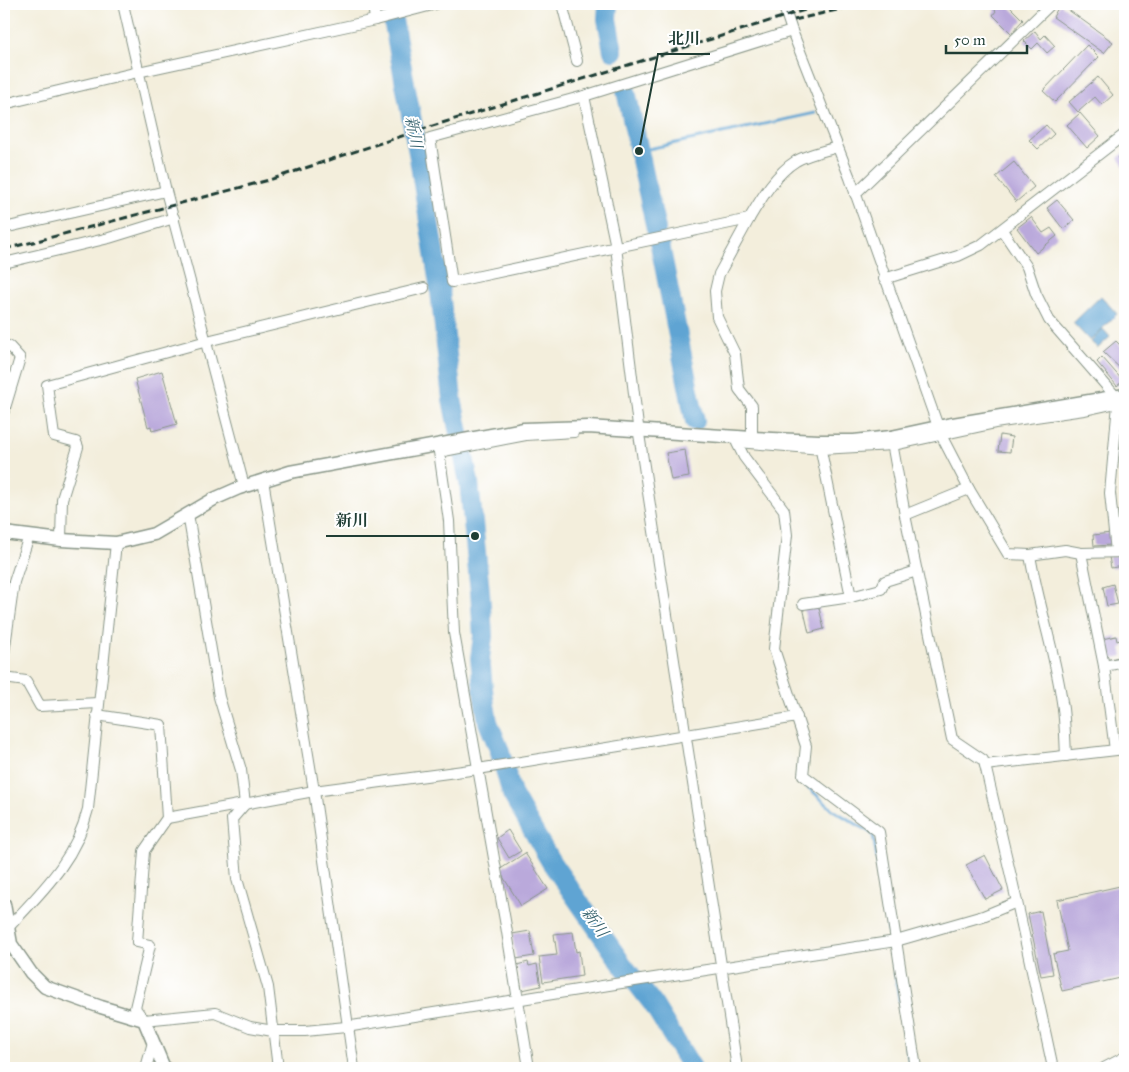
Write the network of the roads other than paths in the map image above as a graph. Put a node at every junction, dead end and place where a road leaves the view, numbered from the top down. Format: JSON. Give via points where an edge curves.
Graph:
{"nodes":[{"id":1,"x":123,"y":4,"type":"edge"},
{"id":2,"x":373,"y":4,"type":"edge"},
{"id":3,"x":436,"y":4,"type":"edge"},
{"id":4,"x":562,"y":4,"type":"edge"},
{"id":5,"x":783,"y":4,"type":"edge"},
{"id":6,"x":1051,"y":4,"type":"edge"},
{"id":7,"x":404,"y":8,"type":"edge"},
{"id":8,"x":375,"y":20,"type":"junction"},
{"id":9,"x":792,"y":31,"type":"junction"},
{"id":10,"x":577,"y":61,"type":"dead end"},
{"id":11,"x":138,"y":72,"type":"junction"},
{"id":12,"x":584,"y":96,"type":"junction"},
{"id":13,"x":4,"y":104,"type":"edge"},
{"id":14,"x":1125,"y":134,"type":"edge"},
{"id":15,"x":838,"y":147,"type":"junction"},
{"id":16,"x":166,"y":191,"type":"junction"},
{"id":17,"x":855,"y":194,"type":"junction"},
{"id":18,"x":174,"y":218,"type":"junction"},
{"id":19,"x":749,"y":219,"type":"junction"},
{"id":20,"x":4,"y":228,"type":"edge"},
{"id":21,"x":1002,"y":230,"type":"junction"},
{"id":22,"x":616,"y":247,"type":"junction"},
{"id":23,"x":4,"y":263,"type":"edge"},
{"id":24,"x":884,"y":279,"type":"junction"},
{"id":25,"x":424,"y":288,"type":"dead end"},
{"id":26,"x":207,"y":342,"type":"junction"},
{"id":27,"x":4,"y":344,"type":"edge"},
{"id":28,"x":1121,"y":400,"type":"edge"},
{"id":29,"x":4,"y":411,"type":"edge"},
{"id":30,"x":939,"y":431,"type":"junction"},
{"id":31,"x":639,"y":432,"type":"junction"},
{"id":32,"x":752,"y":438,"type":"junction"},
{"id":33,"x":736,"y":440,"type":"junction"},
{"id":34,"x":892,"y":442,"type":"junction"},
{"id":35,"x":820,"y":445,"type":"junction"},
{"id":36,"x":443,"y":448,"type":"junction"},
{"id":37,"x":263,"y":480,"type":"junction"},
{"id":38,"x":244,"y":486,"type":"junction"},
{"id":39,"x":969,"y":489,"type":"junction"},
{"id":40,"x":188,"y":514,"type":"junction"},
{"id":41,"x":905,"y":515,"type":"junction"},
{"id":42,"x":4,"y":533,"type":"edge"},
{"id":43,"x":29,"y":536,"type":"junction"},
{"id":44,"x":62,"y":540,"type":"junction"},
{"id":45,"x":116,"y":543,"type":"junction"},
{"id":46,"x":1121,"y":552,"type":"edge"},
{"id":47,"x":1030,"y":554,"type":"junction"},
{"id":48,"x":1080,"y":554,"type":"junction"},
{"id":49,"x":917,"y":571,"type":"junction"},
{"id":50,"x":851,"y":597,"type":"junction"},
{"id":51,"x":802,"y":604,"type":"dead end"},
{"id":52,"x":4,"y":653,"type":"edge"},
{"id":53,"x":1125,"y":662,"type":"edge"},
{"id":54,"x":1104,"y":666,"type":"junction"},
{"id":55,"x":4,"y":678,"type":"edge"},
{"id":56,"x":98,"y":703,"type":"junction"},
{"id":57,"x":97,"y":715,"type":"junction"},
{"id":58,"x":797,"y":717,"type":"junction"},
{"id":59,"x":685,"y":735,"type":"junction"},
{"id":60,"x":1120,"y":750,"type":"edge"},
{"id":61,"x":1066,"y":756,"type":"junction"},
{"id":62,"x":985,"y":765,"type":"junction"},
{"id":63,"x":478,"y":769,"type":"junction"},
{"id":64,"x":314,"y":791,"type":"junction"},
{"id":65,"x":246,"y":804,"type":"junction"},
{"id":66,"x":167,"y":818,"type":"junction"},
{"id":67,"x":1017,"y":902,"type":"junction"},
{"id":68,"x":4,"y":904,"type":"edge"},
{"id":69,"x":6,"y":930,"type":"edge"},
{"id":70,"x":896,"y":941,"type":"junction"},
{"id":71,"x":721,"y":967,"type":"junction"},
{"id":72,"x":518,"y":1000,"type":"junction"},
{"id":73,"x":144,"y":1020,"type":"junction"},
{"id":74,"x":346,"y":1026,"type":"junction"},
{"id":75,"x":273,"y":1030,"type":"junction"},
{"id":76,"x":153,"y":1042,"type":"junction"},
{"id":77,"x":1125,"y":1057,"type":"edge"},
{"id":78,"x":146,"y":1068,"type":"edge"},
{"id":79,"x":164,"y":1068,"type":"edge"},
{"id":80,"x":278,"y":1068,"type":"edge"},
{"id":81,"x":354,"y":1068,"type":"edge"},
{"id":82,"x":529,"y":1068,"type":"edge"},
{"id":83,"x":737,"y":1068,"type":"edge"},
{"id":84,"x":916,"y":1068,"type":"edge"},
{"id":85,"x":1053,"y":1068,"type":"edge"},
{"id":86,"x":1104,"y":1068,"type":"edge"}],
"edges":[{"from":1,"to":11,"type":"street"},
{"from":2,"to":8,"type":"street"},
{"from":3,"to":7,"type":"street"},
{"from":4,"to":10,"type":"street"},
{"from":5,"to":9,"type":"street"},
{"from":6,"to":17,"type":"street"},
{"from":7,"to":8,"type":"street"},
{"from":8,"to":11,"type":"street"},
{"from":9,"to":12,"type":"street"},
{"from":9,"to":15,"type":"street"},
{"from":11,"to":13,"type":"street"},
{"from":11,"to":16,"type":"street"},
{"from":12,"to":22,"type":"street"},
{"from":12,"to":22,"type":"street","via":[[430,138],[452,282]]},
{"from":14,"to":21,"type":"street"},
{"from":15,"to":17,"type":"street"},
{"from":15,"to":19,"type":"street","via":[[797,161],[781,173]]},
{"from":16,"to":18,"type":"street"},
{"from":16,"to":20,"type":"street"},
{"from":17,"to":24,"type":"street"},
{"from":18,"to":23,"type":"street"},
{"from":18,"to":26,"type":"street"},
{"from":19,"to":22,"type":"street"},
{"from":19,"to":32,"type":"street","via":[[719,274],[715,292],[717,317],[735,354],[738,389],[752,406]]},
{"from":21,"to":24,"type":"street","via":[[982,245],[958,256]]},
{"from":21,"to":28,"type":"street","via":[[1027,267],[1049,320]]},
{"from":22,"to":31,"type":"street"},
{"from":24,"to":30,"type":"street"},
{"from":25,"to":26,"type":"street"},
{"from":26,"to":38,"type":"street"},
{"from":26,"to":44,"type":"street","via":[[47,385],[54,436],[76,442],[78,447],[62,499]]},
{"from":27,"to":29,"type":"street","via":[[20,358]]},
{"from":28,"to":30,"type":"street"},
{"from":28,"to":46,"type":"street","via":[[1110,493]]},
{"from":30,"to":34,"type":"street"},
{"from":30,"to":39,"type":"street"},
{"from":31,"to":33,"type":"street"},
{"from":31,"to":36,"type":"street","via":[[588,426],[524,429]]},
{"from":31,"to":59,"type":"street"},
{"from":32,"to":33,"type":"street"},
{"from":32,"to":35,"type":"street"},
{"from":33,"to":35,"type":"street"},
{"from":33,"to":58,"type":"street","via":[[744,457],[784,510],[787,535],[774,649]]},
{"from":34,"to":35,"type":"street","via":[[854,441]]},
{"from":34,"to":41,"type":"street"},
{"from":35,"to":50,"type":"street"},
{"from":36,"to":37,"type":"street","via":[[290,472]]},
{"from":36,"to":63,"type":"street","via":[[454,633]]},
{"from":37,"to":38,"type":"street"},
{"from":37,"to":64,"type":"street"},
{"from":38,"to":40,"type":"street"},
{"from":39,"to":41,"type":"street"},
{"from":39,"to":47,"type":"street","via":[[1008,554]]},
{"from":40,"to":45,"type":"street","via":[[154,534]]},
{"from":40,"to":65,"type":"street","via":[[219,697],[240,770]]},
{"from":41,"to":49,"type":"street"},
{"from":42,"to":43,"type":"street"},
{"from":43,"to":44,"type":"street"},
{"from":43,"to":52,"type":"street","via":[[14,582]]},
{"from":44,"to":45,"type":"street"},
{"from":45,"to":56,"type":"street"},
{"from":46,"to":48,"type":"street"},
{"from":47,"to":48,"type":"street","via":[[1065,550]]},
{"from":47,"to":61,"type":"street","via":[[1062,702]]},
{"from":48,"to":54,"type":"street"},
{"from":49,"to":50,"type":"street","via":[[885,581],[881,589]]},
{"from":49,"to":62,"type":"street","via":[[952,739],[983,760]]},
{"from":50,"to":51,"type":"street"},
{"from":53,"to":54,"type":"street"},
{"from":54,"to":60,"type":"street"},
{"from":55,"to":56,"type":"street","via":[[26,681],[40,706]]},
{"from":56,"to":57,"type":"street"},
{"from":57,"to":66,"type":"street","via":[[160,725]]},
{"from":57,"to":69,"type":"street","via":[[84,825],[58,874]]},
{"from":58,"to":59,"type":"street"},
{"from":58,"to":70,"type":"street","via":[[806,746],[803,776],[879,832]]},
{"from":59,"to":63,"type":"street"},
{"from":59,"to":71,"type":"street"},
{"from":60,"to":61,"type":"street"},
{"from":61,"to":62,"type":"street"},
{"from":62,"to":67,"type":"street"},
{"from":63,"to":64,"type":"street"},
{"from":63,"to":72,"type":"street"},
{"from":64,"to":65,"type":"street"},
{"from":64,"to":74,"type":"street"},
{"from":65,"to":66,"type":"street"},
{"from":65,"to":75,"type":"street","via":[[232,819],[238,879],[268,987]]},
{"from":66,"to":73,"type":"street","via":[[144,851],[137,942],[150,944],[135,1008]]},
{"from":67,"to":70,"type":"street","via":[[983,916]]},
{"from":67,"to":85,"type":"street"},
{"from":68,"to":69,"type":"street"},
{"from":69,"to":73,"type":"street","via":[[11,944],[31,974],[45,986]]},
{"from":70,"to":71,"type":"street"},
{"from":70,"to":84,"type":"street"},
{"from":71,"to":72,"type":"street"},
{"from":71,"to":83,"type":"street"},
{"from":72,"to":74,"type":"street"},
{"from":72,"to":82,"type":"street"},
{"from":73,"to":75,"type":"street","via":[[215,1013],[250,1027]]},
{"from":73,"to":76,"type":"street"},
{"from":74,"to":75,"type":"street","via":[[305,1031]]},
{"from":74,"to":81,"type":"street"},
{"from":75,"to":80,"type":"street"},
{"from":76,"to":78,"type":"street"},
{"from":76,"to":79,"type":"street"},
{"from":77,"to":86,"type":"street"}]}
